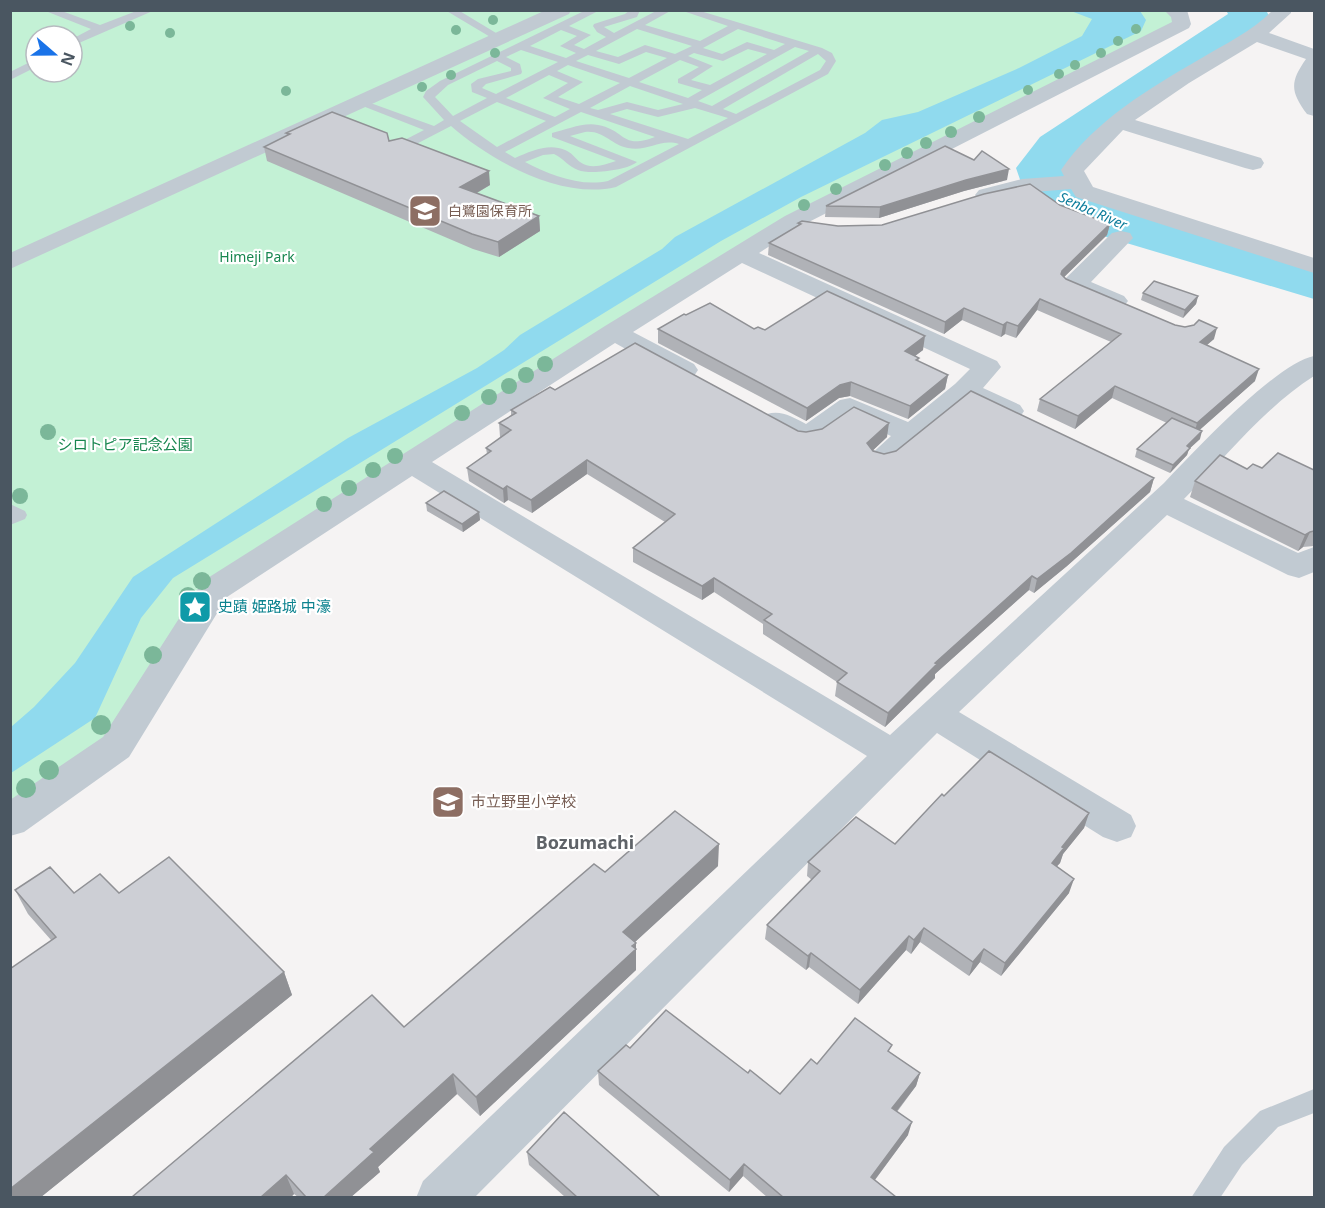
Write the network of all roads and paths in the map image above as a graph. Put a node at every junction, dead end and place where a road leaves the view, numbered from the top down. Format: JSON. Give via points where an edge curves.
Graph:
{"nodes":[{"id":1,"x":48,"y":10,"type":"edge"},
{"id":2,"x":150,"y":10,"type":"edge"},
{"id":3,"x":450,"y":10,"type":"edge"},
{"id":4,"x":595,"y":10,"type":"edge"},
{"id":5,"x":635,"y":10,"type":"edge"},
{"id":6,"x":667,"y":10,"type":"edge"},
{"id":7,"x":685,"y":10,"type":"edge"},
{"id":8,"x":1173,"y":10,"type":"edge"},
{"id":9,"x":1282,"y":10,"type":"edge"},
{"id":10,"x":562,"y":19,"type":"edge"},
{"id":11,"x":648,"y":20,"type":"junction"},
{"id":12,"x":637,"y":26,"type":"junction"},
{"id":13,"x":737,"y":26,"type":"junction"},
{"id":14,"x":100,"y":29,"type":"junction"},
{"id":15,"x":1255,"y":35,"type":"junction"},
{"id":16,"x":516,"y":36,"type":"edge"},
{"id":17,"x":84,"y":37,"type":"edge"},
{"id":18,"x":614,"y":37,"type":"junction"},
{"id":19,"x":712,"y":39,"type":"junction"},
{"id":20,"x":794,"y":43,"type":"junction"},
{"id":21,"x":697,"y":47,"type":"junction"},
{"id":22,"x":818,"y":50,"type":"junction"},
{"id":23,"x":586,"y":52,"type":"junction"},
{"id":24,"x":775,"y":53,"type":"junction"},
{"id":25,"x":1314,"y":55,"type":"edge"},
{"id":26,"x":678,"y":57,"type":"junction"},
{"id":27,"x":567,"y":62,"type":"junction"},
{"id":28,"x":1314,"y":62,"type":"edge"},
{"id":29,"x":24,"y":69,"type":"edge"},
{"id":30,"x":547,"y":72,"type":"junction"},
{"id":31,"x":10,"y":77,"type":"edge"},
{"id":32,"x":629,"y":82,"type":"junction"},
{"id":33,"x":711,"y":89,"type":"junction"},
{"id":34,"x":494,"y":98,"type":"junction"},
{"id":35,"x":361,"y":103,"type":"junction"},
{"id":36,"x":479,"y":106,"type":"junction"},
{"id":37,"x":699,"y":106,"type":"junction"},
{"id":38,"x":580,"y":108,"type":"junction"},
{"id":39,"x":1314,"y":110,"type":"edge"},
{"id":40,"x":598,"y":114,"type":"junction"},
{"id":41,"x":735,"y":117,"type":"junction"},
{"id":42,"x":450,"y":120,"type":"junction"},
{"id":43,"x":556,"y":121,"type":"junction"},
{"id":44,"x":1119,"y":122,"type":"junction"},
{"id":45,"x":541,"y":128,"type":"junction"},
{"id":46,"x":432,"y":129,"type":"junction"},
{"id":47,"x":662,"y":135,"type":"junction"},
{"id":48,"x":560,"y":136,"type":"junction"},
{"id":49,"x":687,"y":143,"type":"junction"},
{"id":50,"x":394,"y":150,"type":"edge"},
{"id":51,"x":496,"y":152,"type":"junction"},
{"id":52,"x":627,"y":161,"type":"junction"},
{"id":53,"x":514,"y":163,"type":"junction"},
{"id":54,"x":1253,"y":163,"type":"dead end"},
{"id":55,"x":644,"y":167,"type":"junction"},
{"id":56,"x":1078,"y":181,"type":"junction"},
{"id":57,"x":963,"y":202,"type":"edge"},
{"id":58,"x":793,"y":221,"type":"junction"},
{"id":59,"x":827,"y":226,"type":"edge"},
{"id":60,"x":1121,"y":238,"type":"dead end"},
{"id":61,"x":742,"y":254,"type":"junction"},
{"id":62,"x":15,"y":256,"type":"edge"},
{"id":63,"x":1314,"y":266,"type":"edge"},
{"id":64,"x":1138,"y":311,"type":"edge"},
{"id":65,"x":614,"y":332,"type":"junction"},
{"id":66,"x":1314,"y":364,"type":"edge"},
{"id":67,"x":705,"y":381,"type":"edge"},
{"id":68,"x":965,"y":390,"type":"junction"},
{"id":69,"x":756,"y":408,"type":"edge"},
{"id":70,"x":1028,"y":420,"type":"edge"},
{"id":71,"x":911,"y":434,"type":"junction"},
{"id":72,"x":883,"y":457,"type":"edge"},
{"id":73,"x":412,"y":463,"type":"junction"},
{"id":74,"x":1164,"y":490,"type":"junction"},
{"id":75,"x":10,"y":509,"type":"edge"},
{"id":76,"x":10,"y":520,"type":"edge"},
{"id":77,"x":1314,"y":558,"type":"edge"},
{"id":78,"x":934,"y":714,"type":"junction"},
{"id":79,"x":894,"y":755,"type":"junction"},
{"id":80,"x":10,"y":821,"type":"edge"},
{"id":81,"x":1118,"y":826,"type":"dead end"},
{"id":82,"x":1314,"y":1101,"type":"edge"},
{"id":83,"x":441,"y":1197,"type":"edge"},
{"id":84,"x":1204,"y":1197,"type":"edge"}],
"edges":[{"from":1,"to":14,"type":"lane"},
{"from":2,"to":14,"type":"lane"},
{"from":3,"to":16,"type":"lane"},
{"from":4,"to":10,"type":"lane"},
{"from":5,"to":18,"type":"lane","via":[[633,15],[598,26]]},
{"from":6,"to":11,"type":"lane"},
{"from":7,"to":13,"type":"lane"},
{"from":8,"to":58,"type":"street","via":[[1180,14],[1182,24]]},
{"from":9,"to":15,"type":"street"},
{"from":10,"to":16,"type":"street"},
{"from":10,"to":23,"type":"lane","via":[[586,35],[565,46]]},
{"from":11,"to":12,"type":"lane"},
{"from":11,"to":19,"type":"lane"},
{"from":12,"to":18,"type":"lane"},
{"from":12,"to":21,"type":"lane"},
{"from":13,"to":19,"type":"lane"},
{"from":13,"to":20,"type":"lane"},
{"from":14,"to":17,"type":"lane"},
{"from":15,"to":25,"type":"street"},
{"from":15,"to":44,"type":"street"},
{"from":16,"to":27,"type":"lane"},
{"from":16,"to":34,"type":"lane","via":[[517,72],[477,84],[476,90]]},
{"from":16,"to":35,"type":"street"},
{"from":16,"to":42,"type":"lane","via":[[430,93],[436,107]]},
{"from":18,"to":23,"type":"lane"},
{"from":19,"to":21,"type":"lane"},
{"from":20,"to":22,"type":"lane"},
{"from":20,"to":24,"type":"lane"},
{"from":21,"to":24,"type":"lane","via":[[723,58],[747,45]]},
{"from":21,"to":26,"type":"lane"},
{"from":22,"to":37,"type":"lane"},
{"from":22,"to":41,"type":"lane","via":[[828,54],[831,61],[824,72]]},
{"from":23,"to":26,"type":"lane","via":[[619,61],[645,48]]},
{"from":23,"to":27,"type":"lane"},
{"from":24,"to":33,"type":"lane"},
{"from":26,"to":32,"type":"lane"},
{"from":26,"to":33,"type":"lane","via":[[708,66],[682,81]]},
{"from":27,"to":30,"type":"lane"},
{"from":27,"to":32,"type":"lane"},
{"from":28,"to":39,"type":"street","via":[[1302,85]]},
{"from":29,"to":31,"type":"lane"},
{"from":30,"to":34,"type":"lane"},
{"from":30,"to":38,"type":"lane","via":[[577,82],[549,98]]},
{"from":32,"to":37,"type":"lane"},
{"from":32,"to":38,"type":"lane"},
{"from":33,"to":37,"type":"lane"},
{"from":34,"to":36,"type":"lane"},
{"from":34,"to":43,"type":"lane"},
{"from":35,"to":46,"type":"lane"},
{"from":35,"to":62,"type":"street"},
{"from":36,"to":42,"type":"lane"},
{"from":36,"to":45,"type":"lane"},
{"from":37,"to":40,"type":"lane","via":[[658,114],[627,105]]},
{"from":37,"to":41,"type":"lane"},
{"from":37,"to":47,"type":"lane"},
{"from":38,"to":40,"type":"lane"},
{"from":38,"to":43,"type":"lane"},
{"from":40,"to":47,"type":"lane"},
{"from":41,"to":49,"type":"lane"},
{"from":42,"to":46,"type":"lane"},
{"from":42,"to":51,"type":"lane"},
{"from":43,"to":45,"type":"lane"},
{"from":44,"to":54,"type":"street"},
{"from":44,"to":56,"type":"street","via":[[1088,149],[1072,170]]},
{"from":45,"to":48,"type":"lane"},
{"from":45,"to":51,"type":"lane"},
{"from":46,"to":50,"type":"lane"},
{"from":47,"to":48,"type":"lane","via":[[641,145],[619,142],[603,129],[584,128]]},
{"from":47,"to":49,"type":"lane"},
{"from":48,"to":52,"type":"lane"},
{"from":49,"to":55,"type":"lane"},
{"from":51,"to":53,"type":"lane"},
{"from":52,"to":53,"type":"lane","via":[[588,170],[578,167],[565,153],[555,151]]},
{"from":52,"to":55,"type":"lane"},
{"from":53,"to":55,"type":"lane","via":[[574,185],[595,187],[612,184]]},
{"from":56,"to":57,"type":"street","via":[[1022,186]]},
{"from":56,"to":63,"type":"street","via":[[1084,192]]},
{"from":58,"to":59,"type":"street"},
{"from":58,"to":61,"type":"street"},
{"from":60,"to":64,"type":"street","via":[[1074,284]]},
{"from":61,"to":65,"type":"street"},
{"from":61,"to":68,"type":"street","via":[[987,367]]},
{"from":65,"to":67,"type":"street"},
{"from":65,"to":73,"type":"street"},
{"from":66,"to":74,"type":"street","via":[[1287,381]]},
{"from":68,"to":70,"type":"street"},
{"from":68,"to":71,"type":"street"},
{"from":69,"to":71,"type":"street","via":[[807,436],[850,406]]},
{"from":71,"to":72,"type":"street"},
{"from":73,"to":79,"type":"street"},
{"from":73,"to":80,"type":"street","via":[[215,589],[116,747]]},
{"from":74,"to":77,"type":"street","via":[[1299,567]]},
{"from":74,"to":78,"type":"street"},
{"from":75,"to":76,"type":"lane","via":[[19,515]]},
{"from":78,"to":79,"type":"street"},
{"from":78,"to":81,"type":"street"},
{"from":79,"to":83,"type":"street"},
{"from":82,"to":84,"type":"lane","via":[[1269,1119],[1233,1156]]}]}
